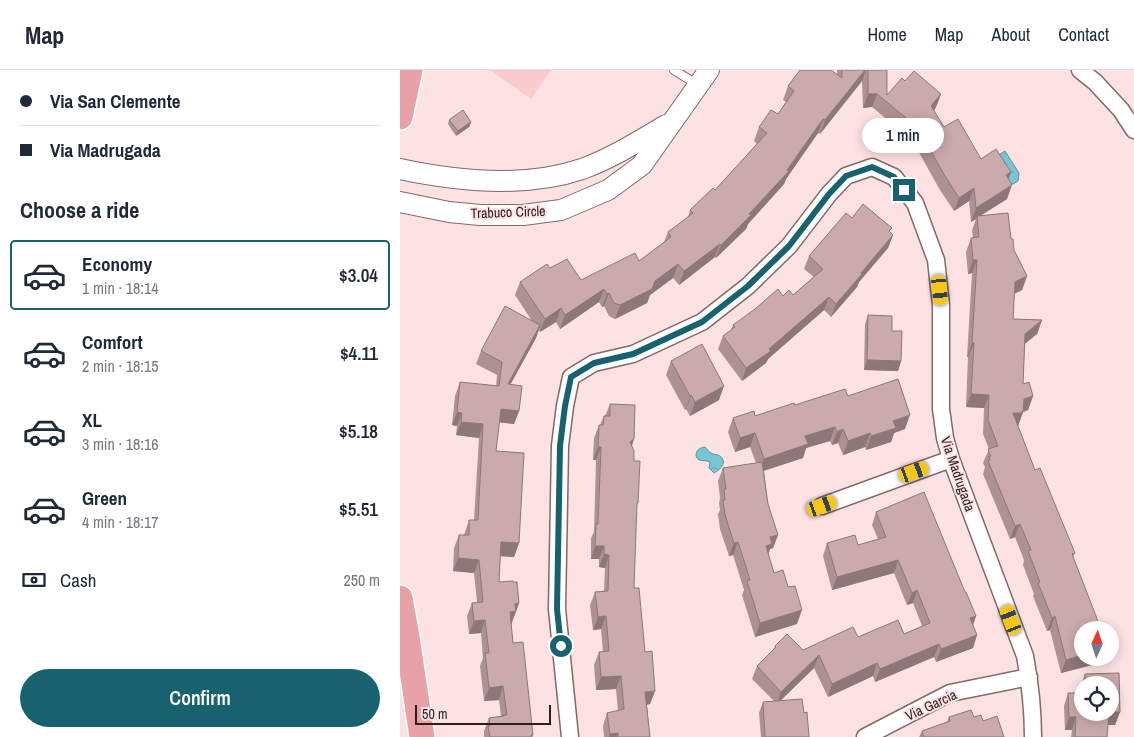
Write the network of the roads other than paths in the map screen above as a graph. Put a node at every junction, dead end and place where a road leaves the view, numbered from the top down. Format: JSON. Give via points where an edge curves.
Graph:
{"nodes":[{"id":1,"x":410,"y":70,"type":"edge"},
{"id":2,"x":674,"y":70,"type":"edge"},
{"id":3,"x":1080,"y":70,"type":"edge"},
{"id":4,"x":703,"y":78,"type":"edge"},
{"id":5,"x":400,"y":116,"type":"edge"},
{"id":6,"x":672,"y":121,"type":"junction"},
{"id":7,"x":1134,"y":130,"type":"edge"},
{"id":8,"x":400,"y":169,"type":"edge"},
{"id":9,"x":400,"y":202,"type":"edge"},
{"id":10,"x":951,"y":459,"type":"junction"},
{"id":11,"x":822,"y":506,"type":"dead end"},
{"id":12,"x":400,"y":598,"type":"edge"},
{"id":13,"x":1029,"y":677,"type":"junction"},
{"id":14,"x":422,"y":737,"type":"edge"},
{"id":15,"x":570,"y":737,"type":"edge"},
{"id":16,"x":865,"y":737,"type":"edge"},
{"id":17,"x":1033,"y":737,"type":"edge"}],
"edges":[{"from":1,"to":5,"type":"main road"},
{"from":2,"to":4,"type":"lane"},
{"from":3,"to":7,"type":"street","via":[[1121,110]]},
{"from":4,"to":6,"type":"street","name":"Trabuco Circle"},
{"from":6,"to":8,"type":"street","name":"Trabuco Circle","via":[[629,148],[582,169],[546,178],[480,180]]},
{"from":6,"to":9,"type":"street","name":"Trabuco Circle","via":[[642,165],[608,190],[561,210],[480,215]]},
{"from":10,"to":11,"type":"street"},
{"from":10,"to":13,"type":"street","name":"Via Madrugada","via":[[1025,656]]},
{"from":10,"to":15,"type":"street","name":"Via Madrugada","via":[[941,409],[941,305],[936,260],[915,203],[894,177],[872,167],[846,176],[789,246],[748,286],[702,322],[633,354],[594,363],[571,377],[560,446],[557,609]]},
{"from":12,"to":14,"type":"main road"},
{"from":13,"to":16,"type":"street","name":"Via Garcia","via":[[950,693]]},
{"from":13,"to":17,"type":"street","name":"Via Madrugada"}]}
